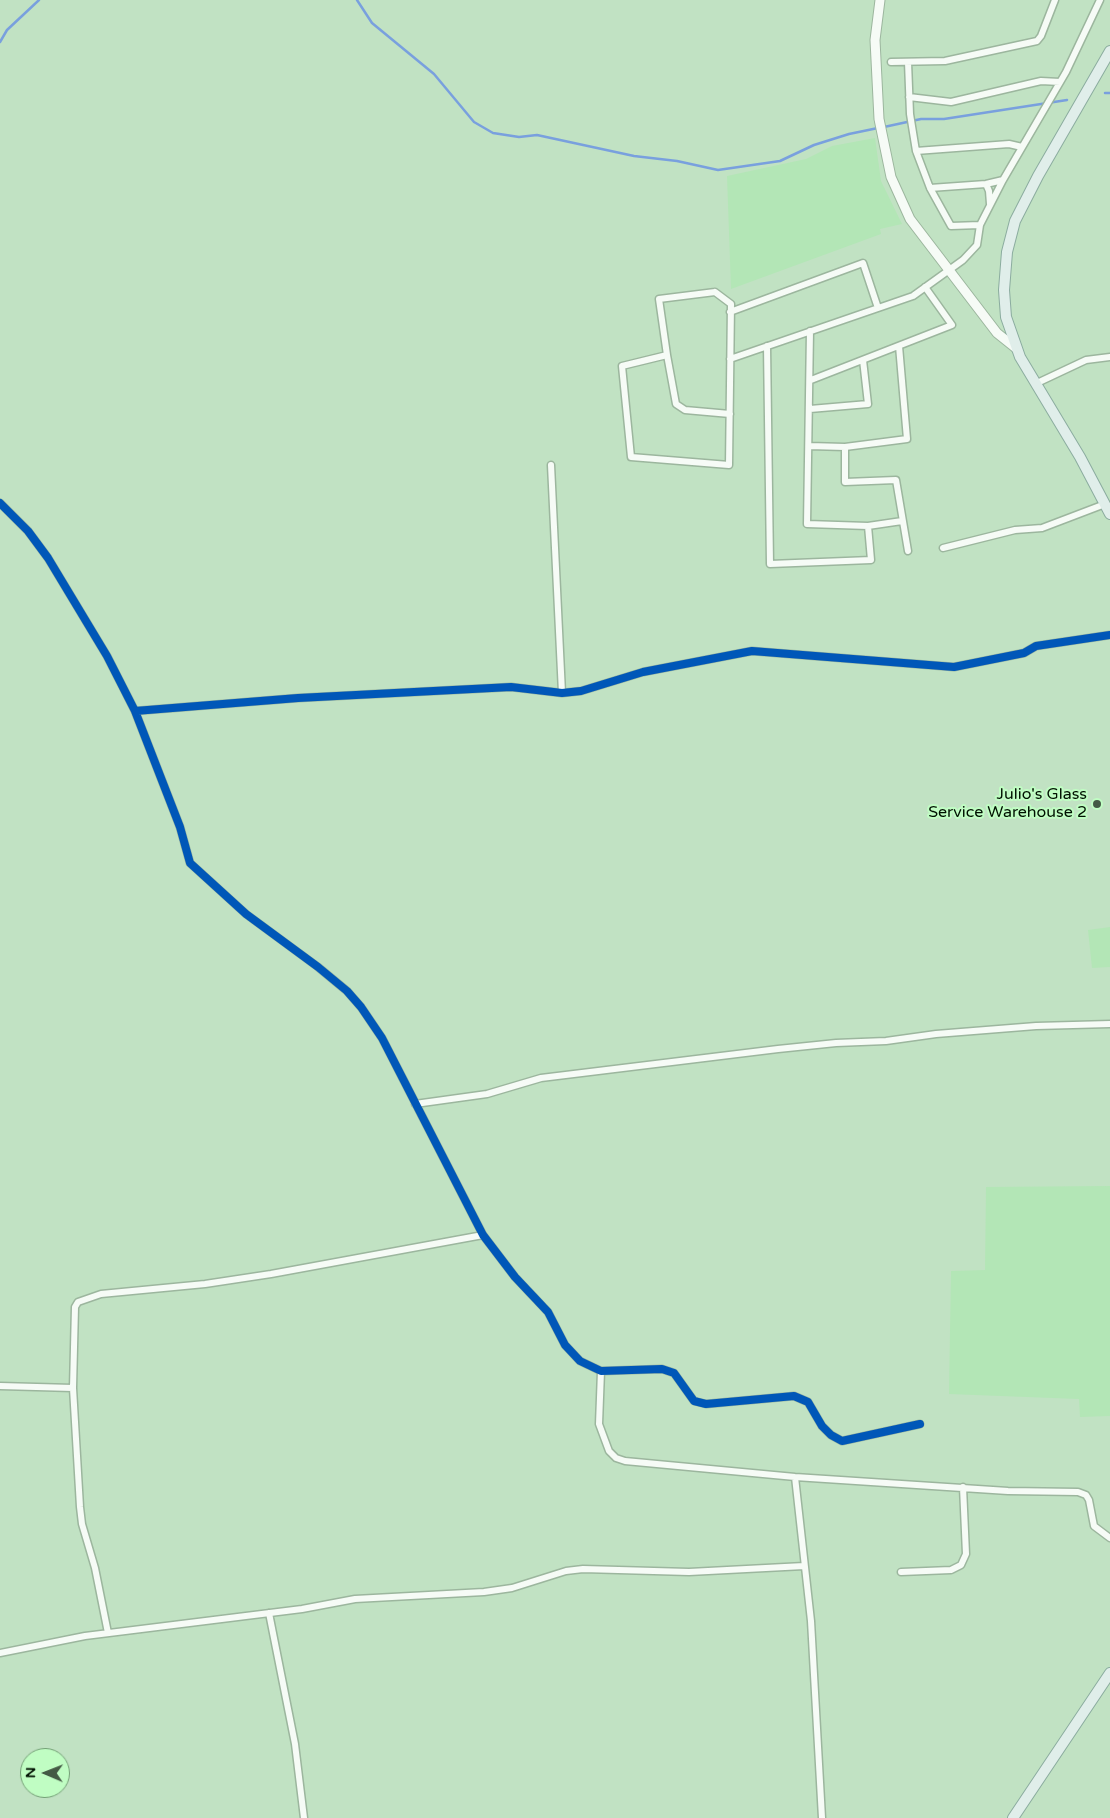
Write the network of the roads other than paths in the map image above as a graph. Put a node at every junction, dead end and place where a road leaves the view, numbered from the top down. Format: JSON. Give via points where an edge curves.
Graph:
{"nodes":[{"id":1,"x":880,"y":0,"type":"edge"},
{"id":2,"x":1055,"y":0,"type":"edge"},
{"id":3,"x":1100,"y":0,"type":"edge"},
{"id":4,"x":1110,"y":50,"type":"edge"},
{"id":5,"x":890,"y":62,"type":"dead end"},
{"id":6,"x":908,"y":62,"type":"junction"},
{"id":7,"x":1060,"y":82,"type":"junction"},
{"id":8,"x":909,"y":97,"type":"junction"},
{"id":9,"x":1022,"y":148,"type":"junction"},
{"id":10,"x":916,"y":151,"type":"junction"},
{"id":11,"x":1003,"y":180,"type":"junction"},
{"id":12,"x":986,"y":184,"type":"junction"},
{"id":13,"x":930,"y":188,"type":"junction"},
{"id":14,"x":990,"y":207,"type":"junction"},
{"id":15,"x":980,"y":225,"type":"junction"},
{"id":16,"x":948,"y":270,"type":"junction"},
{"id":17,"x":924,"y":287,"type":"junction"},
{"id":18,"x":878,"y":308,"type":"junction"},
{"id":19,"x":730,"y":312,"type":"junction"},
{"id":20,"x":810,"y":331,"type":"junction"},
{"id":21,"x":767,"y":346,"type":"junction"},
{"id":22,"x":899,"y":346,"type":"junction"},
{"id":23,"x":1017,"y":349,"type":"junction"},
{"id":24,"x":667,"y":355,"type":"junction"},
{"id":25,"x":1110,"y":357,"type":"edge"},
{"id":26,"x":730,"y":359,"type":"junction"},
{"id":27,"x":863,"y":360,"type":"junction"},
{"id":28,"x":811,"y":380,"type":"junction"},
{"id":29,"x":1035,"y":384,"type":"junction"},
{"id":30,"x":810,"y":409,"type":"junction"},
{"id":31,"x":730,"y":414,"type":"junction"},
{"id":32,"x":809,"y":446,"type":"junction"},
{"id":33,"x":845,"y":447,"type":"junction"},
{"id":34,"x":551,"y":465,"type":"dead end"},
{"id":35,"x":0,"y":503,"type":"edge"},
{"id":36,"x":1105,"y":504,"type":"junction"},
{"id":37,"x":1110,"y":514,"type":"edge"},
{"id":38,"x":902,"y":521,"type":"junction"},
{"id":39,"x":868,"y":526,"type":"junction"},
{"id":40,"x":943,"y":548,"type":"dead end"},
{"id":41,"x":908,"y":551,"type":"dead end"},
{"id":42,"x":1110,"y":635,"type":"edge"},
{"id":43,"x":562,"y":694,"type":"junction"},
{"id":44,"x":135,"y":711,"type":"junction"},
{"id":45,"x":1110,"y":1024,"type":"edge"},
{"id":46,"x":415,"y":1104,"type":"junction"},
{"id":47,"x":483,"y":1236,"type":"junction"},
{"id":48,"x":601,"y":1371,"type":"junction"},
{"id":49,"x":0,"y":1386,"type":"edge"},
{"id":50,"x":73,"y":1388,"type":"junction"},
{"id":51,"x":920,"y":1424,"type":"dead end"},
{"id":52,"x":795,"y":1477,"type":"junction"},
{"id":53,"x":963,"y":1487,"type":"junction"},
{"id":54,"x":1110,"y":1538,"type":"edge"},
{"id":55,"x":804,"y":1566,"type":"junction"},
{"id":56,"x":901,"y":1572,"type":"dead end"},
{"id":57,"x":268,"y":1613,"type":"junction"},
{"id":58,"x":108,"y":1634,"type":"junction"},
{"id":59,"x":0,"y":1654,"type":"edge"},
{"id":60,"x":1110,"y":1673,"type":"edge"},
{"id":61,"x":304,"y":1818,"type":"edge"},
{"id":62,"x":822,"y":1818,"type":"edge"},
{"id":63,"x":1013,"y":1818,"type":"edge"}],
"edges":[{"from":1,"to":16,"type":"street","via":[[875,40],[879,119],[891,177],[910,219]]},
{"from":2,"to":6,"type":"street","via":[[1037,41],[945,62]]},
{"from":3,"to":7,"type":"street"},
{"from":4,"to":23,"type":"main road","via":[[1024,200],[1010,238],[1004,290],[1006,317]]},
{"from":5,"to":6,"type":"street"},
{"from":6,"to":8,"type":"street"},
{"from":7,"to":8,"type":"street","via":[[1041,81],[950,102]]},
{"from":7,"to":9,"type":"street"},
{"from":8,"to":10,"type":"street"},
{"from":9,"to":10,"type":"street","via":[[1009,144]]},
{"from":9,"to":11,"type":"street"},
{"from":10,"to":13,"type":"street"},
{"from":11,"to":12,"type":"street"},
{"from":11,"to":14,"type":"street"},
{"from":12,"to":13,"type":"street"},
{"from":12,"to":14,"type":"street"},
{"from":13,"to":15,"type":"street","via":[[951,226]]},
{"from":14,"to":15,"type":"street"},
{"from":15,"to":16,"type":"street","via":[[977,245]]},
{"from":16,"to":17,"type":"street"},
{"from":16,"to":23,"type":"street","via":[[997,333]]},
{"from":17,"to":18,"type":"street","via":[[912,296]]},
{"from":17,"to":22,"type":"street","via":[[952,325]]},
{"from":18,"to":19,"type":"street","via":[[863,263]]},
{"from":18,"to":20,"type":"street"},
{"from":19,"to":24,"type":"street","via":[[730,304],[715,292],[659,299]]},
{"from":19,"to":26,"type":"street"},
{"from":20,"to":21,"type":"street"},
{"from":20,"to":28,"type":"street"},
{"from":21,"to":26,"type":"street"},
{"from":21,"to":39,"type":"street","via":[[770,564],[871,560]]},
{"from":22,"to":27,"type":"street"},
{"from":22,"to":33,"type":"street","via":[[906,439]]},
{"from":23,"to":29,"type":"main road"},
{"from":24,"to":31,"type":"street","via":[[676,404],[685,410]]},
{"from":24,"to":31,"type":"street","via":[[622,366],[631,457],[730,465]]},
{"from":25,"to":29,"type":"street","via":[[1086,360]]},
{"from":26,"to":31,"type":"street"},
{"from":27,"to":28,"type":"street"},
{"from":27,"to":30,"type":"street","via":[[868,404]]},
{"from":28,"to":30,"type":"street"},
{"from":29,"to":36,"type":"main road"},
{"from":30,"to":32,"type":"street"},
{"from":32,"to":33,"type":"street"},
{"from":32,"to":39,"type":"street","via":[[807,524]]},
{"from":33,"to":38,"type":"street","via":[[845,482],[896,480]]},
{"from":34,"to":43,"type":"street"},
{"from":35,"to":44,"type":"street","via":[[28,531],[48,558],[107,656]]},
{"from":36,"to":37,"type":"main road"},
{"from":36,"to":40,"type":"street","via":[[1042,528],[1014,530]]},
{"from":38,"to":39,"type":"street"},
{"from":38,"to":41,"type":"street"},
{"from":42,"to":43,"type":"street","via":[[1036,646],[1024,653],[954,667],[752,651],[643,672]]},
{"from":43,"to":44,"type":"street","via":[[511,687],[298,698]]},
{"from":44,"to":46,"type":"street","via":[[180,827],[190,863],[246,914],[347,991],[382,1038]]},
{"from":45,"to":46,"type":"street","via":[[1036,1026],[770,1050],[542,1078],[487,1094]]},
{"from":46,"to":47,"type":"street"},
{"from":47,"to":48,"type":"street","via":[[548,1312],[565,1345],[580,1361]]},
{"from":47,"to":50,"type":"street","via":[[262,1276],[88,1297],[75,1307]]},
{"from":48,"to":51,"type":"street","via":[[662,1369],[674,1373],[694,1401],[706,1404],[794,1396],[808,1402],[822,1426],[842,1441]]},
{"from":48,"to":52,"type":"street","via":[[599,1424],[609,1450],[616,1458]]},
{"from":49,"to":50,"type":"street"},
{"from":50,"to":58,"type":"street","via":[[82,1524],[95,1568]]},
{"from":52,"to":53,"type":"street"},
{"from":52,"to":55,"type":"street"},
{"from":53,"to":54,"type":"street","via":[[1078,1492],[1089,1500],[1094,1526]]},
{"from":53,"to":56,"type":"street","via":[[966,1554],[961,1565],[951,1570]]},
{"from":55,"to":57,"type":"street","via":[[689,1572],[583,1569],[484,1592],[355,1599]]},
{"from":55,"to":62,"type":"street","via":[[811,1621]]},
{"from":57,"to":58,"type":"street"},
{"from":57,"to":61,"type":"street","via":[[294,1744]]},
{"from":58,"to":59,"type":"street","via":[[28,1646]]},
{"from":60,"to":63,"type":"main road"}]}
